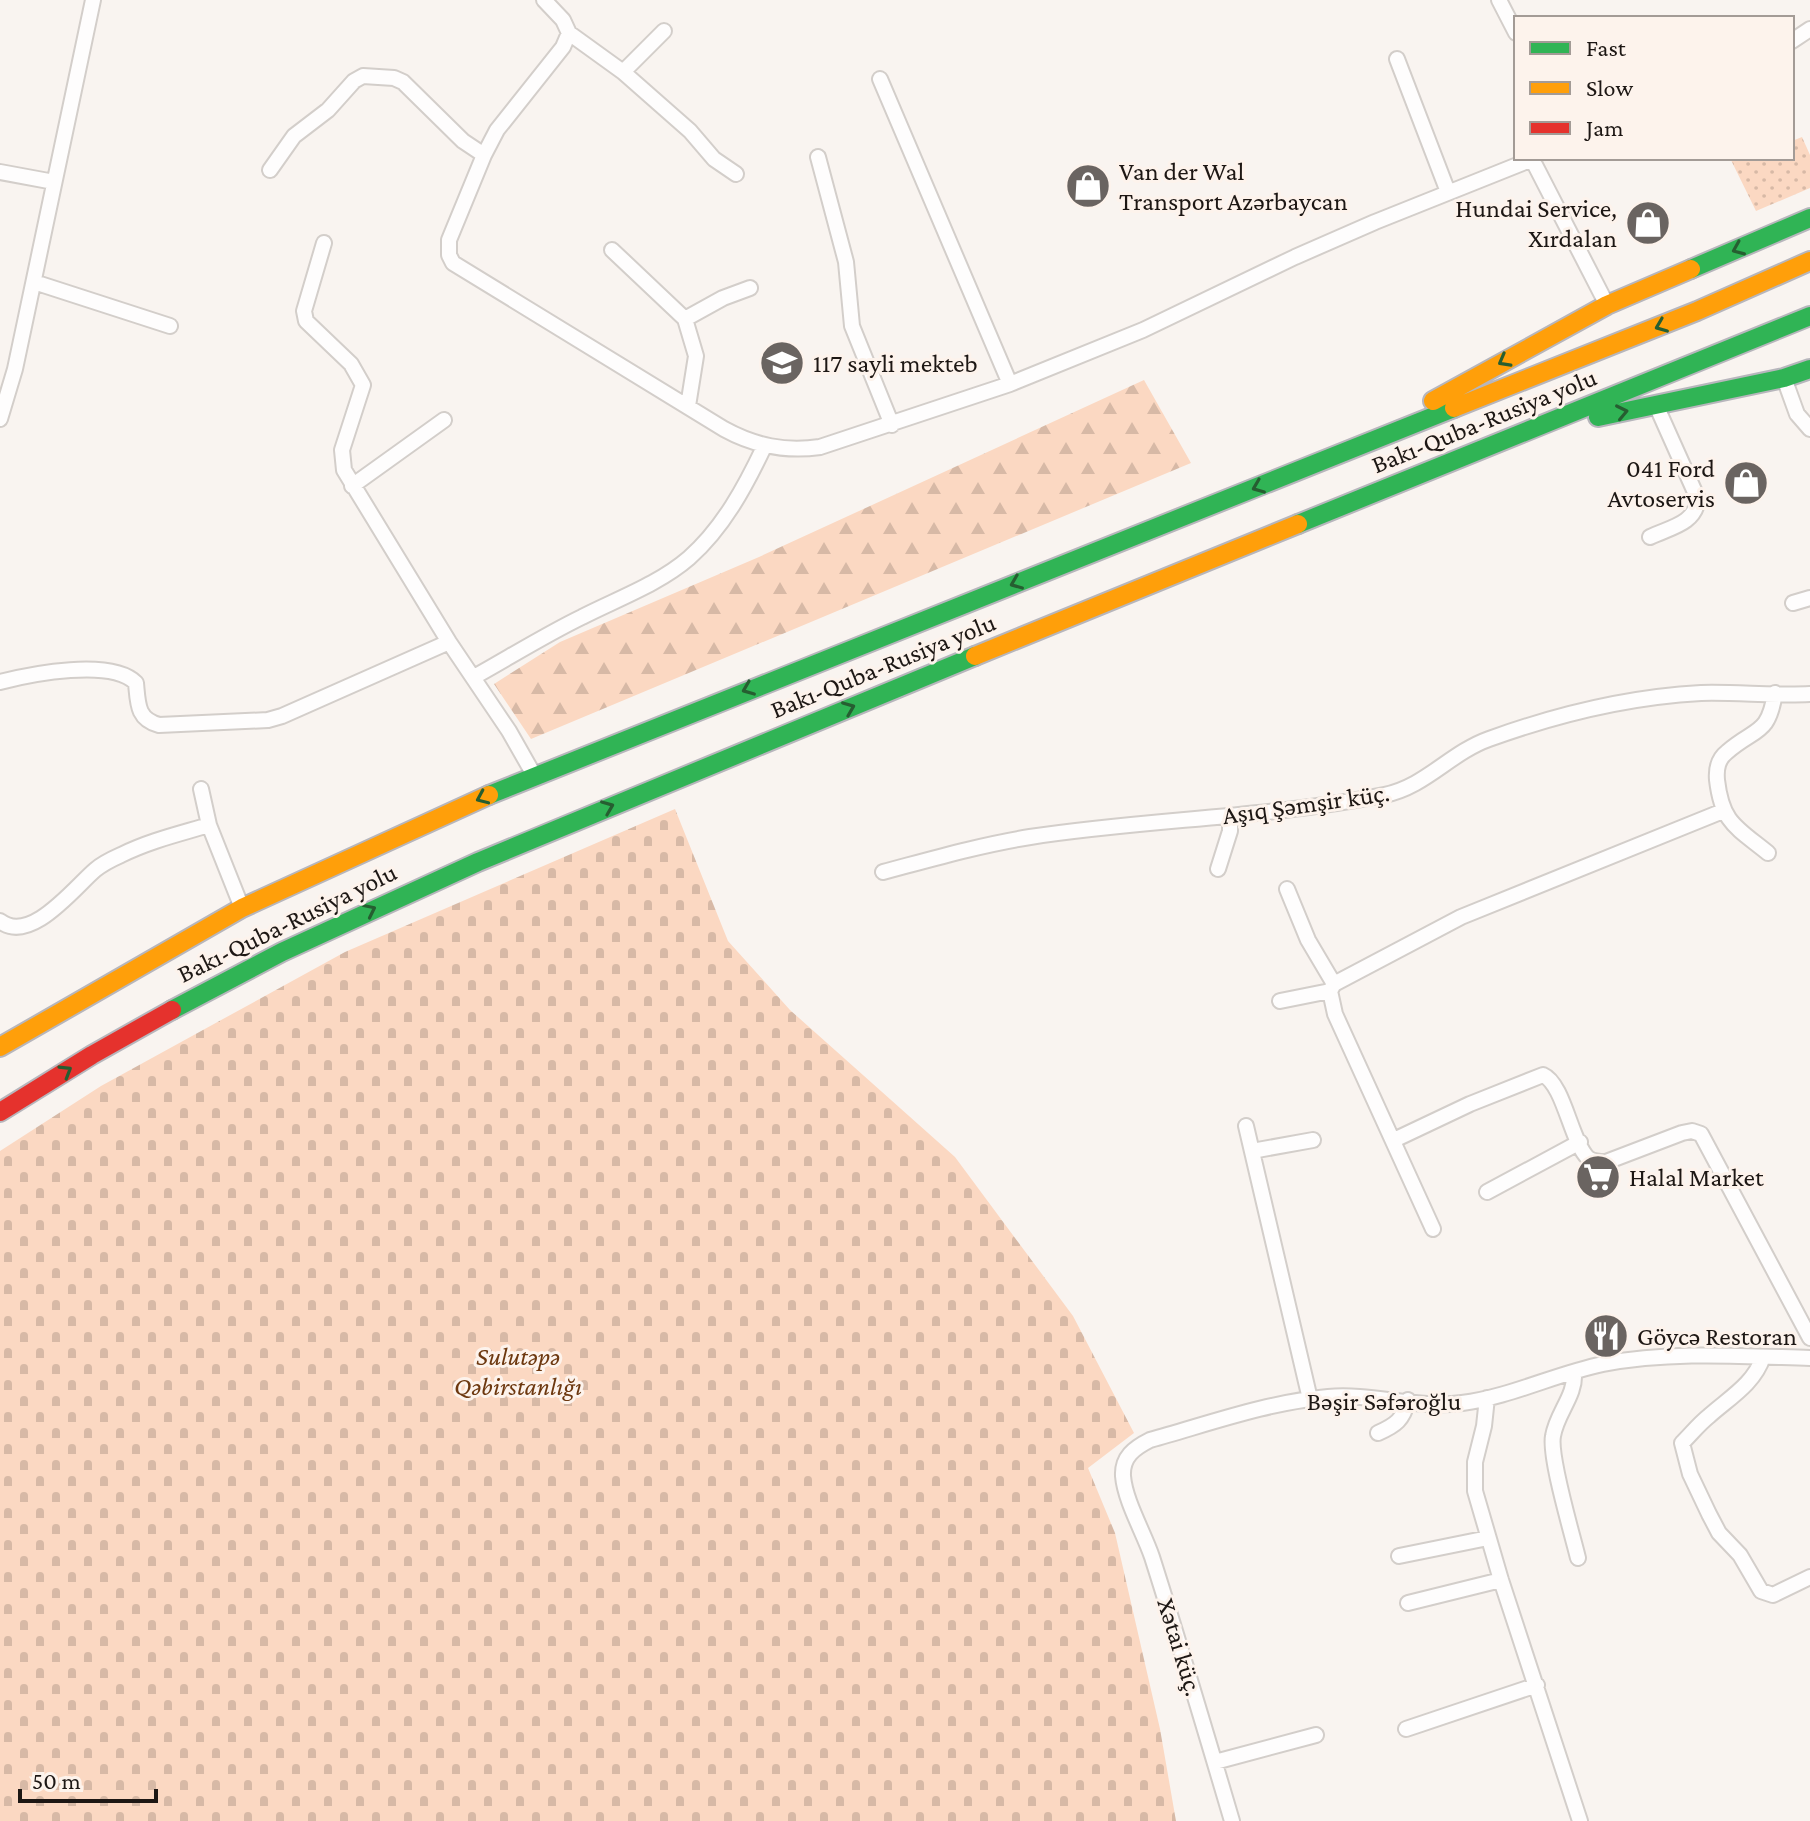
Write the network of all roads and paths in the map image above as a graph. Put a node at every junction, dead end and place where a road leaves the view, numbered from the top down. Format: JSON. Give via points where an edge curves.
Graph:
{"nodes":[{"id":1,"x":93,"y":0,"type":"edge"},
{"id":2,"x":544,"y":0,"type":"edge"},
{"id":3,"x":1499,"y":0,"type":"edge"},
{"id":4,"x":1514,"y":29,"type":"edge"},
{"id":5,"x":664,"y":31,"type":"dead end"},
{"id":6,"x":569,"y":33,"type":"junction"},
{"id":7,"x":1397,"y":59,"type":"dead end"},
{"id":8,"x":623,"y":72,"type":"junction"},
{"id":9,"x":880,"y":79,"type":"dead end"},
{"id":10,"x":484,"y":155,"type":"junction"},
{"id":11,"x":818,"y":157,"type":"dead end"},
{"id":12,"x":1531,"y":160,"type":"edge"},
{"id":13,"x":1534,"y":160,"type":"edge"},
{"id":14,"x":270,"y":170,"type":"dead end"},
{"id":15,"x":0,"y":172,"type":"edge"},
{"id":16,"x":736,"y":174,"type":"dead end"},
{"id":17,"x":54,"y":182,"type":"junction"},
{"id":18,"x":1448,"y":192,"type":"junction"},
{"id":19,"x":1810,"y":218,"type":"edge"},
{"id":20,"x":324,"y":243,"type":"dead end"},
{"id":21,"x":612,"y":250,"type":"dead end"},
{"id":22,"x":1810,"y":261,"type":"edge"},
{"id":23,"x":34,"y":282,"type":"junction"},
{"id":24,"x":750,"y":288,"type":"dead end"},
{"id":25,"x":1607,"y":305,"type":"junction"},
{"id":26,"x":1810,"y":316,"type":"edge"},
{"id":27,"x":685,"y":319,"type":"junction"},
{"id":28,"x":170,"y":326,"type":"dead end"},
{"id":29,"x":1810,"y":369,"type":"edge"},
{"id":30,"x":1784,"y":378,"type":"junction"},
{"id":31,"x":1010,"y":384,"type":"junction"},
{"id":32,"x":1656,"y":405,"type":"junction"},
{"id":33,"x":688,"y":406,"type":"junction"},
{"id":34,"x":0,"y":419,"type":"edge"},
{"id":35,"x":444,"y":420,"type":"dead end"},
{"id":36,"x":892,"y":425,"type":"junction"},
{"id":37,"x":1810,"y":429,"type":"edge"},
{"id":38,"x":1519,"y":434,"type":"junction"},
{"id":39,"x":764,"y":447,"type":"junction"},
{"id":40,"x":1330,"y":458,"type":"junction"},
{"id":41,"x":352,"y":486,"type":"junction"},
{"id":42,"x":1650,"y":537,"type":"dead end"},
{"id":43,"x":1810,"y":598,"type":"edge"},
{"id":44,"x":1793,"y":603,"type":"dead end"},
{"id":45,"x":449,"y":642,"type":"junction"},
{"id":46,"x":474,"y":677,"type":"junction"},
{"id":47,"x":0,"y":682,"type":"edge"},
{"id":48,"x":1775,"y":693,"type":"junction"},
{"id":49,"x":1810,"y":694,"type":"edge"},
{"id":50,"x":534,"y":775,"type":"junction"},
{"id":51,"x":201,"y":789,"type":"dead end"},
{"id":52,"x":1723,"y":811,"type":"junction"},
{"id":53,"x":1230,"y":816,"type":"junction"},
{"id":54,"x":209,"y":825,"type":"junction"},
{"id":55,"x":1768,"y":853,"type":"dead end"},
{"id":56,"x":1218,"y":869,"type":"dead end"},
{"id":57,"x":883,"y":872,"type":"dead end"},
{"id":58,"x":1287,"y":889,"type":"dead end"},
{"id":59,"x":242,"y":908,"type":"junction"},
{"id":60,"x":0,"y":921,"type":"edge"},
{"id":61,"x":1332,"y":988,"type":"junction"},
{"id":62,"x":1280,"y":1001,"type":"dead end"},
{"id":63,"x":0,"y":1047,"type":"edge"},
{"id":64,"x":0,"y":1112,"type":"edge"},
{"id":65,"x":1246,"y":1126,"type":"dead end"},
{"id":66,"x":1313,"y":1140,"type":"dead end"},
{"id":67,"x":1394,"y":1140,"type":"junction"},
{"id":68,"x":1580,"y":1142,"type":"junction"},
{"id":69,"x":1252,"y":1151,"type":"junction"},
{"id":70,"x":1487,"y":1192,"type":"dead end"},
{"id":71,"x":1433,"y":1229,"type":"dead end"},
{"id":72,"x":1810,"y":1338,"type":"edge"},
{"id":73,"x":1763,"y":1357,"type":"junction"},
{"id":74,"x":1810,"y":1358,"type":"edge"},
{"id":75,"x":1574,"y":1372,"type":"junction"},
{"id":76,"x":1487,"y":1398,"type":"junction"},
{"id":77,"x":1310,"y":1399,"type":"junction"},
{"id":78,"x":1408,"y":1400,"type":"junction"},
{"id":79,"x":1378,"y":1433,"type":"dead end"},
{"id":80,"x":1123,"y":1475,"type":"joint"},
{"id":81,"x":1488,"y":1538,"type":"junction"},
{"id":82,"x":1399,"y":1556,"type":"dead end"},
{"id":83,"x":1578,"y":1558,"type":"dead end"},
{"id":84,"x":1810,"y":1577,"type":"edge"},
{"id":85,"x":1501,"y":1580,"type":"junction"},
{"id":86,"x":1408,"y":1603,"type":"dead end"},
{"id":87,"x":1537,"y":1685,"type":"junction"},
{"id":88,"x":1406,"y":1729,"type":"dead end"},
{"id":89,"x":1316,"y":1735,"type":"dead end"},
{"id":90,"x":1215,"y":1762,"type":"junction"},
{"id":91,"x":1232,"y":1821,"type":"edge"},
{"id":92,"x":1580,"y":1821,"type":"edge"}],
"edges":[{"from":1,"to":17,"type":"street"},
{"from":2,"to":6,"type":"street"},
{"from":3,"to":4,"type":"street"},
{"from":5,"to":8,"type":"street"},
{"from":6,"to":8,"type":"street"},
{"from":6,"to":10,"type":"street"},
{"from":7,"to":18,"type":"street"},
{"from":8,"to":16,"type":"street"},
{"from":9,"to":31,"type":"street"},
{"from":10,"to":14,"type":"street","via":[[403,82],[363,76],[294,136]]},
{"from":10,"to":33,"type":"street","via":[[449,240],[453,263]]},
{"from":11,"to":36,"type":"street","via":[[846,262],[852,326]]},
{"from":12,"to":18,"type":"street"},
{"from":13,"to":25,"type":"street"},
{"from":15,"to":17,"type":"street"},
{"from":17,"to":23,"type":"street"},
{"from":18,"to":31,"type":"street"},
{"from":19,"to":25,"type":"highway","one_way":true},
{"from":20,"to":41,"type":"street","via":[[304,311],[306,321],[351,364],[363,385],[342,450]]},
{"from":21,"to":27,"type":"street"},
{"from":22,"to":40,"type":"highway","name":"Bakı-Quba-Rusiya yolu","one_way":true},
{"from":23,"to":28,"type":"street"},
{"from":23,"to":34,"type":"street"},
{"from":24,"to":27,"type":"street"},
{"from":25,"to":40,"type":"highway","one_way":true},
{"from":26,"to":38,"type":"highway","name":"Bakı-Quba-Rusiya yolu"},
{"from":27,"to":33,"type":"street","via":[[696,356]]},
{"from":29,"to":30,"type":"highway"},
{"from":30,"to":32,"type":"highway"},
{"from":30,"to":37,"type":"street","via":[[1797,414]]},
{"from":31,"to":36,"type":"street"},
{"from":38,"to":32,"type":"highway","one_way":true},
{"from":32,"to":42,"type":"street","via":[[1698,499],[1690,518]]},
{"from":33,"to":39,"type":"street"},
{"from":35,"to":41,"type":"street"},
{"from":36,"to":39,"type":"street","via":[[820,447]]},
{"from":64,"to":38,"type":"highway","name":"Bakı-Quba-Rusiya yolu","one_way":true,"via":[[140,1026],[396,897]]},
{"from":39,"to":46,"type":"street","via":[[728,513],[673,571]]},
{"from":40,"to":50,"type":"highway","name":"Bakı-Quba-Rusiya yolu","one_way":true},
{"from":41,"to":45,"type":"street"},
{"from":43,"to":44,"type":"street"},
{"from":45,"to":46,"type":"street"},
{"from":45,"to":47,"type":"street","via":[[268,720],[149,722],[139,709],[136,683],[121,673],[60,670]]},
{"from":46,"to":50,"type":"street"},
{"from":48,"to":49,"type":"street","name":"Aşıq Şəmşir küç."},
{"from":48,"to":52,"type":"street","via":[[1763,728],[1718,762]]},
{"from":48,"to":53,"type":"street","name":"Aşıq Şəmşir küç.","via":[[1700,694],[1572,712],[1471,746],[1407,789],[1316,807]]},
{"from":50,"to":59,"type":"highway","name":"Bakı-Quba-Rusiya yolu","one_way":true},
{"from":51,"to":54,"type":"street"},
{"from":52,"to":55,"type":"street"},
{"from":52,"to":61,"type":"street","via":[[1461,917],[1343,977]]},
{"from":53,"to":56,"type":"street"},
{"from":53,"to":57,"type":"street","name":"Aşıq Şəmşir küç.","via":[[1031,837]]},
{"from":54,"to":59,"type":"street"},
{"from":54,"to":60,"type":"street","via":[[120,855],[96,869],[63,903],[19,927]]},
{"from":58,"to":61,"type":"street"},
{"from":59,"to":63,"type":"highway","name":"Bakı-Quba-Rusiya yolu"},
{"from":61,"to":62,"type":"street"},
{"from":61,"to":67,"type":"street","via":[[1335,1014]]},
{"from":65,"to":69,"type":"street"},
{"from":66,"to":69,"type":"street"},
{"from":67,"to":68,"type":"street","via":[[1543,1075]]},
{"from":67,"to":71,"type":"street"},
{"from":68,"to":70,"type":"street"},
{"from":68,"to":72,"type":"street","via":[[1590,1160],[1606,1162],[1682,1133],[1701,1134]]},
{"from":69,"to":77,"type":"street"},
{"from":73,"to":74,"type":"street","name":"Bəşir Səfəroğlu"},
{"from":73,"to":75,"type":"street","name":"Bəşir Səfəroğlu","via":[[1651,1357]]},
{"from":73,"to":84,"type":"street","via":[[1749,1382],[1682,1443],[1684,1456],[1719,1533],[1740,1555],[1761,1591],[1773,1595]]},
{"from":75,"to":76,"type":"street","name":"Bəşir Səfəroğlu"},
{"from":75,"to":83,"type":"street","via":[[1572,1393],[1552,1446]]},
{"from":76,"to":78,"type":"street","name":"Bəşir Səfəroğlu","via":[[1458,1404]]},
{"from":76,"to":81,"type":"street","via":[[1473,1474]]},
{"from":77,"to":78,"type":"street","name":"Bəşir Səfəroğlu"},
{"from":77,"to":80,"type":"street","name":"Bəşir Səfəroğlu","via":[[1150,1440],[1127,1456]]},
{"from":78,"to":79,"type":"street","via":[[1404,1417]]},
{"from":80,"to":90,"type":"street","name":"Xətai küç."},
{"from":81,"to":82,"type":"street"},
{"from":81,"to":85,"type":"street"},
{"from":85,"to":86,"type":"street"},
{"from":85,"to":87,"type":"street"},
{"from":87,"to":88,"type":"street"},
{"from":87,"to":92,"type":"street"},
{"from":89,"to":90,"type":"street"},
{"from":90,"to":91,"type":"street","name":"Xətai küç."}]}
